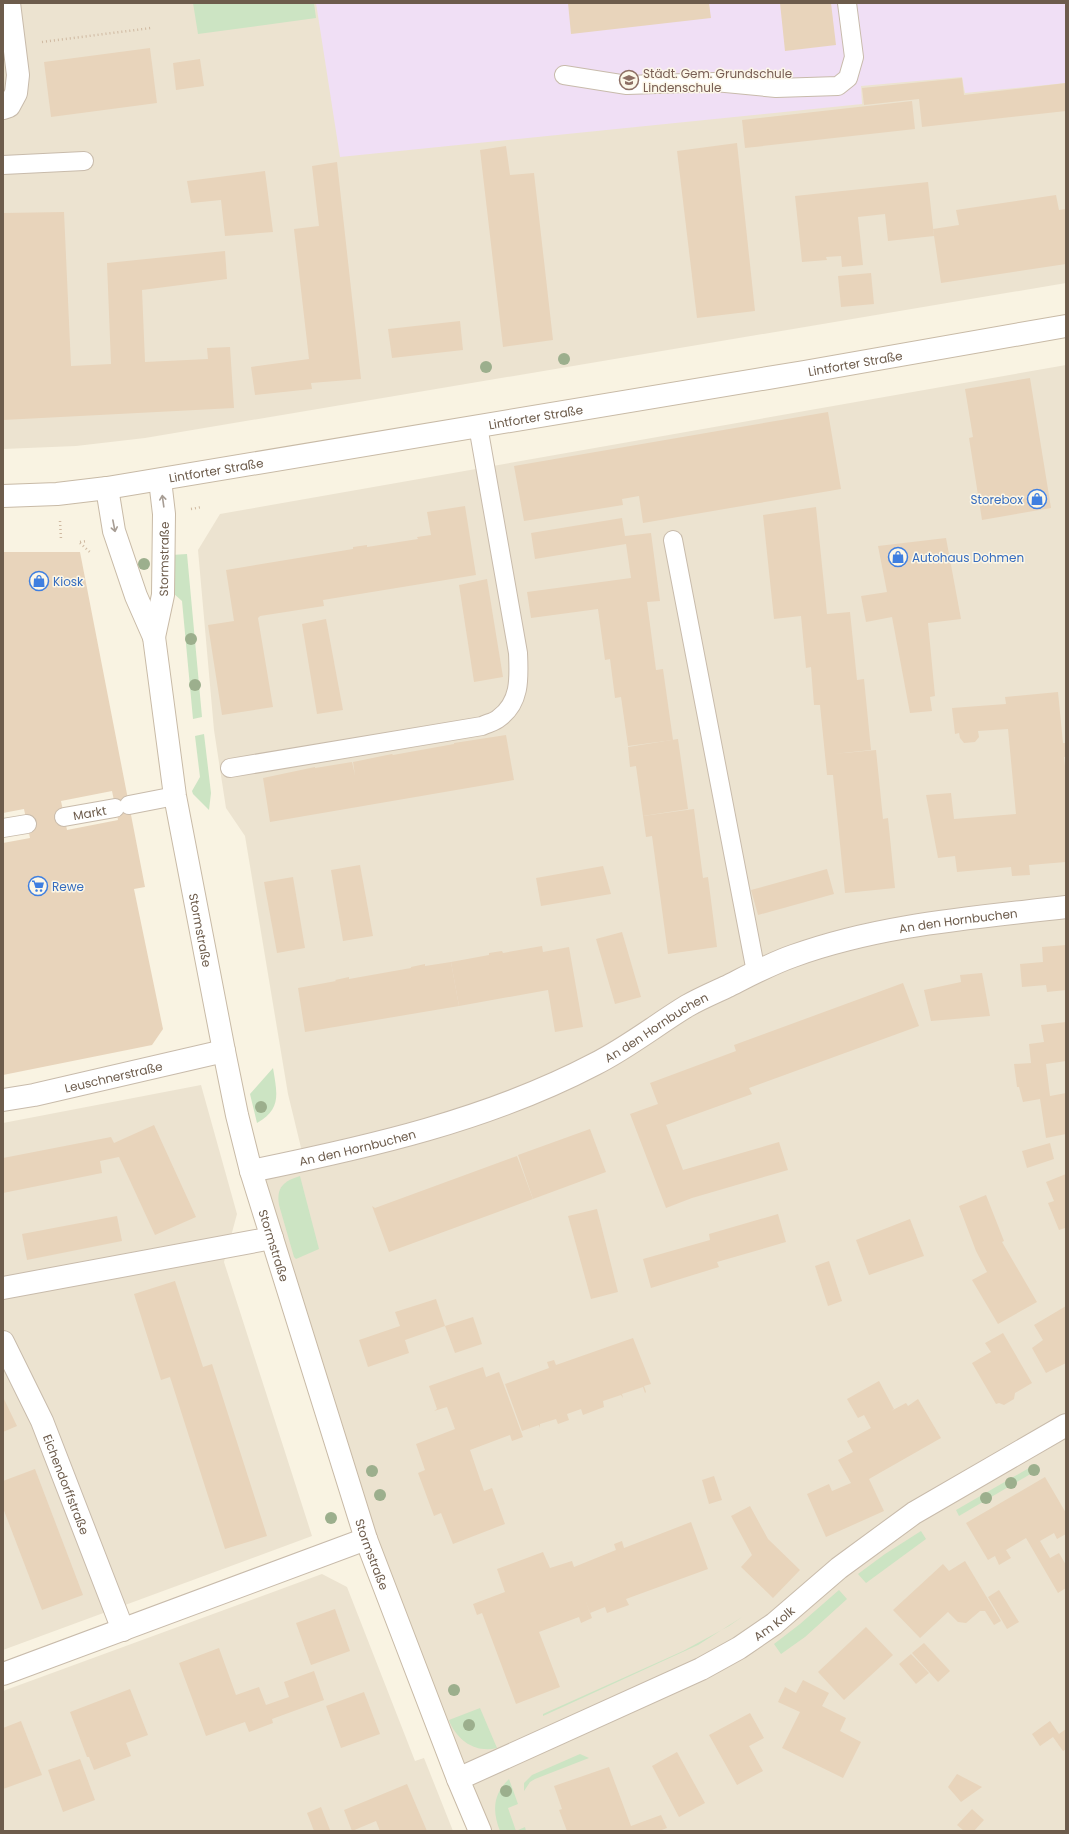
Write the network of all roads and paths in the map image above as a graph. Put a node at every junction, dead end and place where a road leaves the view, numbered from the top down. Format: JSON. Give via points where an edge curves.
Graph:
{"nodes":[{"id":1,"x":9,"y":3,"type":"edge"},
{"id":2,"x":847,"y":3,"type":"edge"},
{"id":3,"x":151,"y":28,"type":"dead end"},
{"id":4,"x":14,"y":46,"type":"junction"},
{"id":5,"x":564,"y":75,"type":"dead end"},
{"id":6,"x":3,"y":108,"type":"edge"},
{"id":7,"x":84,"y":161,"type":"dead end"},
{"id":8,"x":3,"y":165,"type":"edge"},
{"id":9,"x":1066,"y":326,"type":"edge"},
{"id":10,"x":478,"y":426,"type":"junction"},
{"id":11,"x":160,"y":480,"type":"junction"},
{"id":12,"x":107,"y":488,"type":"junction"},
{"id":13,"x":3,"y":496,"type":"edge"},
{"id":14,"x":673,"y":540,"type":"dead end"},
{"id":15,"x":154,"y":637,"type":"junction"},
{"id":16,"x":230,"y":768,"type":"dead end"},
{"id":17,"x":175,"y":796,"type":"junction"},
{"id":18,"x":64,"y":817,"type":"dead end"},
{"id":19,"x":27,"y":824,"type":"dead end"},
{"id":20,"x":3,"y":828,"type":"edge"},
{"id":21,"x":1066,"y":907,"type":"edge"},
{"id":22,"x":756,"y":972,"type":"junction"},
{"id":23,"x":224,"y":1051,"type":"junction"},
{"id":24,"x":3,"y":1100,"type":"edge"},
{"id":25,"x":251,"y":1171,"type":"junction"},
{"id":26,"x":272,"y":1238,"type":"junction"},
{"id":27,"x":3,"y":1288,"type":"edge"},
{"id":28,"x":3,"y":1342,"type":"edge"},
{"id":29,"x":1066,"y":1425,"type":"edge"},
{"id":30,"x":366,"y":1539,"type":"junction"},
{"id":31,"x":124,"y":1630,"type":"junction"},
{"id":32,"x":3,"y":1674,"type":"edge"},
{"id":33,"x":458,"y":1779,"type":"junction"},
{"id":34,"x":480,"y":1831,"type":"edge"}],
"edges":[{"from":1,"to":4,"type":"street"},
{"from":2,"to":5,"type":"lane","via":[[854,58],[848,78],[838,86],[776,88],[715,82],[627,85]]},
{"from":3,"to":4,"type":"path"},
{"from":4,"to":6,"type":"street","via":[[18,75],[16,93],[9,106]]},
{"from":7,"to":8,"type":"lane"},
{"from":9,"to":10,"type":"street","name":"Lintforter Straße"},
{"from":10,"to":11,"type":"street","name":"Lintforter Straße"},
{"from":10,"to":16,"type":"lane","via":[[518,653],[520,679],[516,697],[499,718],[482,726]]},
{"from":11,"to":12,"type":"street","name":"Lintforter Straße"},
{"from":15,"to":11,"type":"street","name":"Stormstraße","one_way":true,"via":[[163,595],[164,514]]},
{"from":12,"to":13,"type":"street","name":"Lintforter Straße","via":[[57,494]]},
{"from":12,"to":15,"type":"street","name":"Stormstraße","one_way":true,"via":[[114,532],[136,596]]},
{"from":14,"to":22,"type":"lane"},
{"from":15,"to":17,"type":"street","name":"Stormstraße"},
{"from":17,"to":18,"type":"lane","name":"Markt"},
{"from":17,"to":23,"type":"street","name":"Stormstraße"},
{"from":19,"to":20,"type":"lane"},
{"from":21,"to":22,"type":"street","name":"An den Hornbuchen","via":[[906,926],[867,934],[821,947]]},
{"from":22,"to":25,"type":"street","name":"An den Hornbuchen","via":[[689,1005],[596,1064],[510,1102],[437,1127],[365,1147]]},
{"from":23,"to":24,"type":"street","name":"Leuschnerstraße"},
{"from":23,"to":25,"type":"street","name":"Stormstraße"},
{"from":25,"to":26,"type":"street","name":"Stormstraße"},
{"from":26,"to":27,"type":"street"},
{"from":26,"to":30,"type":"street","name":"Stormstraße"},
{"from":28,"to":31,"type":"street","name":"Eichendorffstraße","via":[[42,1421]]},
{"from":29,"to":33,"type":"street","name":"Am Kolk","via":[[914,1513],[839,1568],[774,1624],[739,1648],[701,1669]]},
{"from":30,"to":31,"type":"street"},
{"from":30,"to":33,"type":"street","name":"Stormstraße"},
{"from":31,"to":32,"type":"street"},
{"from":33,"to":34,"type":"street","name":"Stormstraße"}]}
